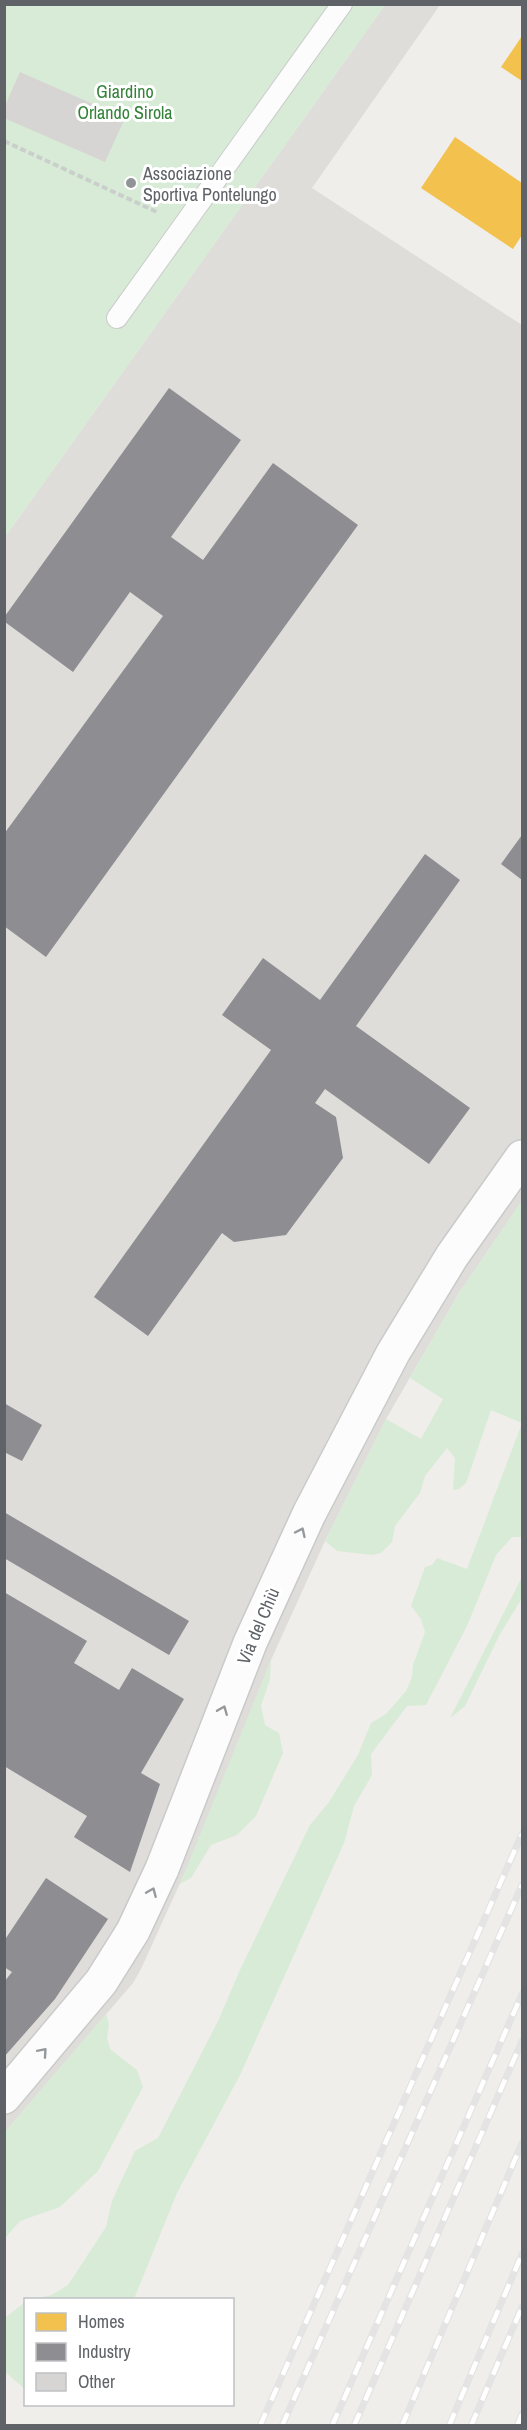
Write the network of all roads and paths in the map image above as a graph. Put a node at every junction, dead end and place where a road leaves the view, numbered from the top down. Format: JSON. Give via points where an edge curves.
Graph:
{"nodes":[{"id":1,"x":342,"y":4,"type":"edge"},
{"id":2,"x":4,"y":141,"type":"edge"},
{"id":3,"x":185,"y":224,"type":"junction"},
{"id":4,"x":117,"y":318,"type":"dead end"},
{"id":5,"x":522,"y":1157,"type":"edge"},
{"id":6,"x":4,"y":2097,"type":"edge"}],
"edges":[{"from":1,"to":3,"type":"lane"},
{"from":2,"to":3,"type":"path"},
{"from":3,"to":4,"type":"lane"},
{"from":6,"to":5,"type":"street","name":"Via del Chiù","one_way":true,"via":[[101,1982],[134,1930],[162,1869],[250,1643],[314,1504],[393,1353],[452,1256]]}]}
